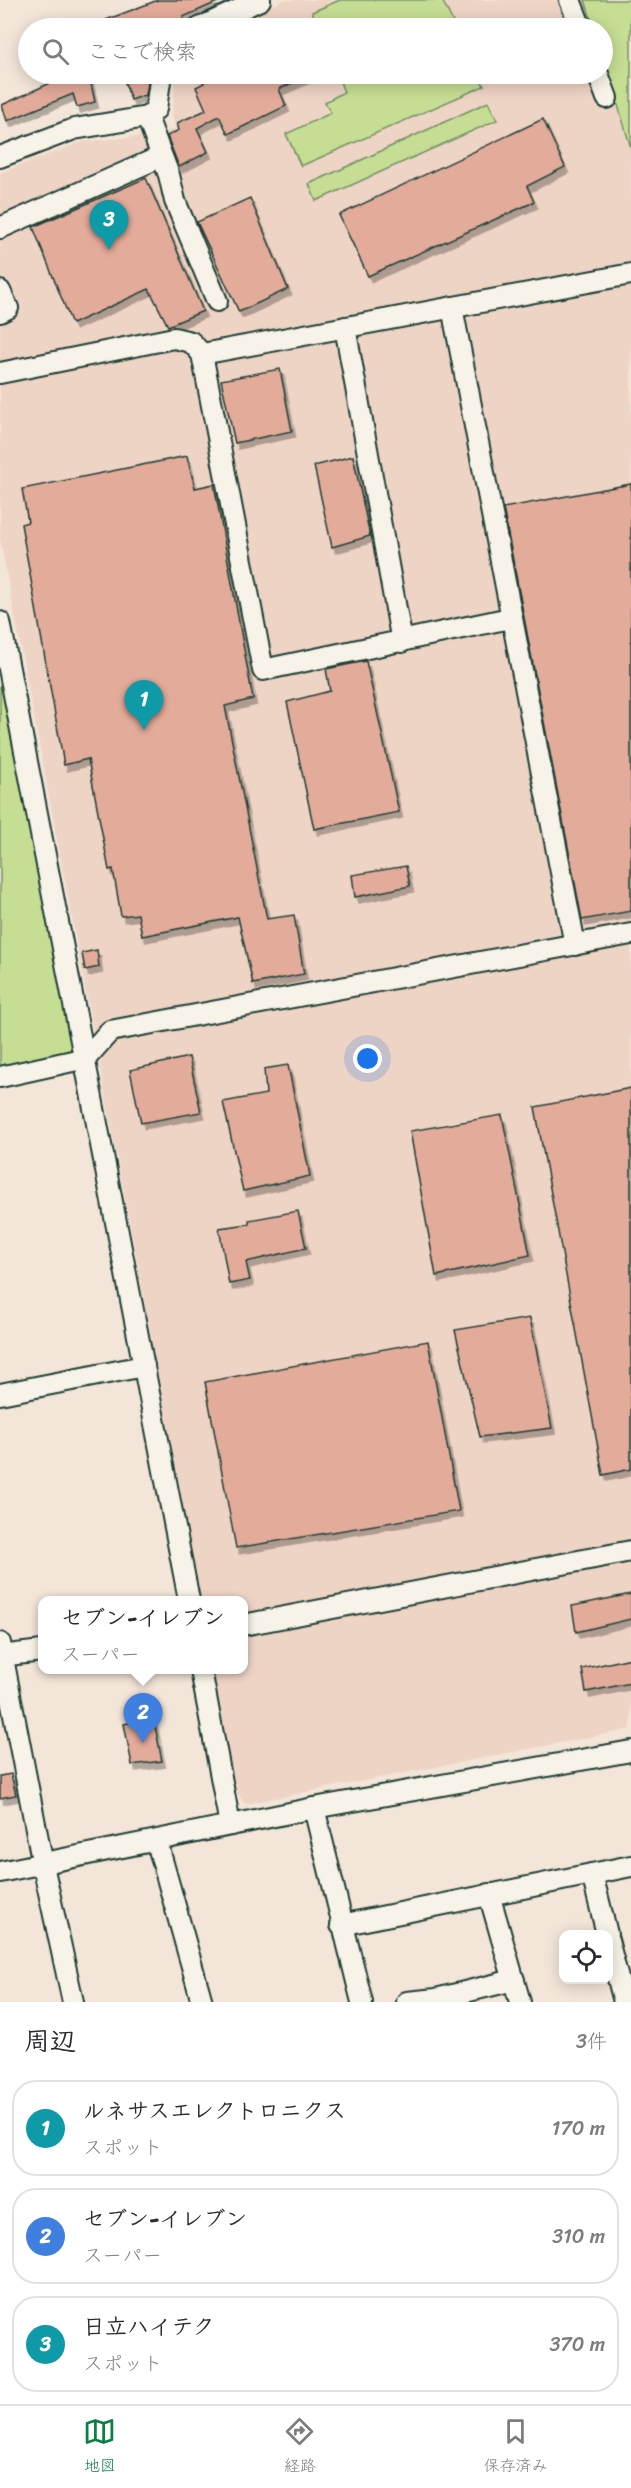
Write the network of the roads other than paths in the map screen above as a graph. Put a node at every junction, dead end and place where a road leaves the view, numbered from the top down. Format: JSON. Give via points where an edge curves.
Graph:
{"nodes":[{"id":1,"x":260,"y":0,"type":"edge"},
{"id":2,"x":570,"y":0,"type":"edge"},
{"id":3,"x":221,"y":18,"type":"edge"},
{"id":4,"x":577,"y":18,"type":"edge"},
{"id":5,"x":160,"y":84,"type":"edge"},
{"id":6,"x":602,"y":84,"type":"edge"},
{"id":7,"x":607,"y":98,"type":"dead end"},
{"id":8,"x":147,"y":117,"type":"junction"},
{"id":9,"x":0,"y":156,"type":"edge"},
{"id":10,"x":160,"y":157,"type":"junction"},
{"id":11,"x":0,"y":228,"type":"edge"},
{"id":12,"x":631,"y":274,"type":"edge"},
{"id":13,"x":0,"y":291,"type":"edge"},
{"id":14,"x":217,"y":301,"type":"dead end"},
{"id":15,"x":452,"y":307,"type":"junction"},
{"id":16,"x":0,"y":312,"type":"edge"},
{"id":17,"x":345,"y":327,"type":"junction"},
{"id":18,"x":202,"y":354,"type":"junction"},
{"id":19,"x":0,"y":374,"type":"edge"},
{"id":20,"x":510,"y":618,"type":"junction"},
{"id":21,"x":0,"y":622,"type":"edge"},
{"id":22,"x":402,"y":642,"type":"junction"},
{"id":23,"x":631,"y":934,"type":"edge"},
{"id":24,"x":575,"y":945,"type":"junction"},
{"id":25,"x":86,"y":1058,"type":"junction"},
{"id":26,"x":0,"y":1077,"type":"edge"},
{"id":27,"x":144,"y":1366,"type":"junction"},
{"id":28,"x":0,"y":1394,"type":"edge"},
{"id":29,"x":631,"y":1551,"type":"edge"},
{"id":30,"x":188,"y":1596,"type":"edge"},
{"id":31,"x":248,"y":1624,"type":"edge"},
{"id":32,"x":1,"y":1651,"type":"edge"},
{"id":33,"x":38,"y":1651,"type":"edge"},
{"id":34,"x":202,"y":1674,"type":"edge"},
{"id":35,"x":631,"y":1751,"type":"edge"},
{"id":36,"x":314,"y":1808,"type":"junction"},
{"id":37,"x":230,"y":1826,"type":"junction"},
{"id":38,"x":157,"y":1842,"type":"junction"},
{"id":39,"x":42,"y":1865,"type":"junction"},
{"id":40,"x":631,"y":1866,"type":"edge"},
{"id":41,"x":0,"y":1872,"type":"edge"},
{"id":42,"x":592,"y":1874,"type":"junction"},
{"id":43,"x":489,"y":1894,"type":"junction"},
{"id":44,"x":341,"y":1925,"type":"junction"},
{"id":45,"x":606,"y":1930,"type":"edge"},
{"id":46,"x":613,"y":1957,"type":"edge"},
{"id":47,"x":514,"y":1980,"type":"junction"},
{"id":48,"x":73,"y":2002,"type":"edge"},
{"id":49,"x":202,"y":2002,"type":"edge"},
{"id":50,"x":362,"y":2002,"type":"edge"},
{"id":51,"x":407,"y":2002,"type":"edge"},
{"id":52,"x":520,"y":2002,"type":"edge"},
{"id":53,"x":624,"y":2002,"type":"edge"}],
"edges":[{"from":1,"to":3,"type":"street"},
{"from":2,"to":4,"type":"street"},
{"from":5,"to":8,"type":"street","via":[[156,109]]},
{"from":6,"to":7,"type":"street"},
{"from":8,"to":9,"type":"street","via":[[74,129]]},
{"from":8,"to":10,"type":"street"},
{"from":10,"to":11,"type":"street"},
{"from":10,"to":14,"type":"street"},
{"from":12,"to":15,"type":"street"},
{"from":13,"to":16,"type":"street","via":[[8,308]]},
{"from":15,"to":17,"type":"street"},
{"from":15,"to":20,"type":"street"},
{"from":17,"to":18,"type":"street"},
{"from":17,"to":22,"type":"street"},
{"from":18,"to":19,"type":"street","via":[[191,342],[174,339]]},
{"from":18,"to":22,"type":"street","via":[[262,670]]},
{"from":20,"to":22,"type":"street"},
{"from":20,"to":24,"type":"street"},
{"from":21,"to":25,"type":"street"},
{"from":23,"to":24,"type":"street"},
{"from":24,"to":25,"type":"street","via":[[110,1031]]},
{"from":25,"to":26,"type":"street"},
{"from":25,"to":27,"type":"street"},
{"from":27,"to":28,"type":"street"},
{"from":27,"to":30,"type":"street"},
{"from":29,"to":31,"type":"street"},
{"from":32,"to":33,"type":"street"},
{"from":32,"to":39,"type":"street"},
{"from":34,"to":37,"type":"street"},
{"from":35,"to":36,"type":"street"},
{"from":36,"to":37,"type":"street"},
{"from":36,"to":44,"type":"street"},
{"from":37,"to":38,"type":"street"},
{"from":38,"to":39,"type":"street"},
{"from":38,"to":49,"type":"street"},
{"from":39,"to":41,"type":"street"},
{"from":39,"to":48,"type":"street"},
{"from":40,"to":42,"type":"street"},
{"from":42,"to":43,"type":"street"},
{"from":42,"to":45,"type":"street"},
{"from":43,"to":44,"type":"street"},
{"from":43,"to":47,"type":"street"},
{"from":44,"to":50,"type":"street"},
{"from":46,"to":53,"type":"street"},
{"from":47,"to":51,"type":"street"},
{"from":47,"to":52,"type":"street"}]}
